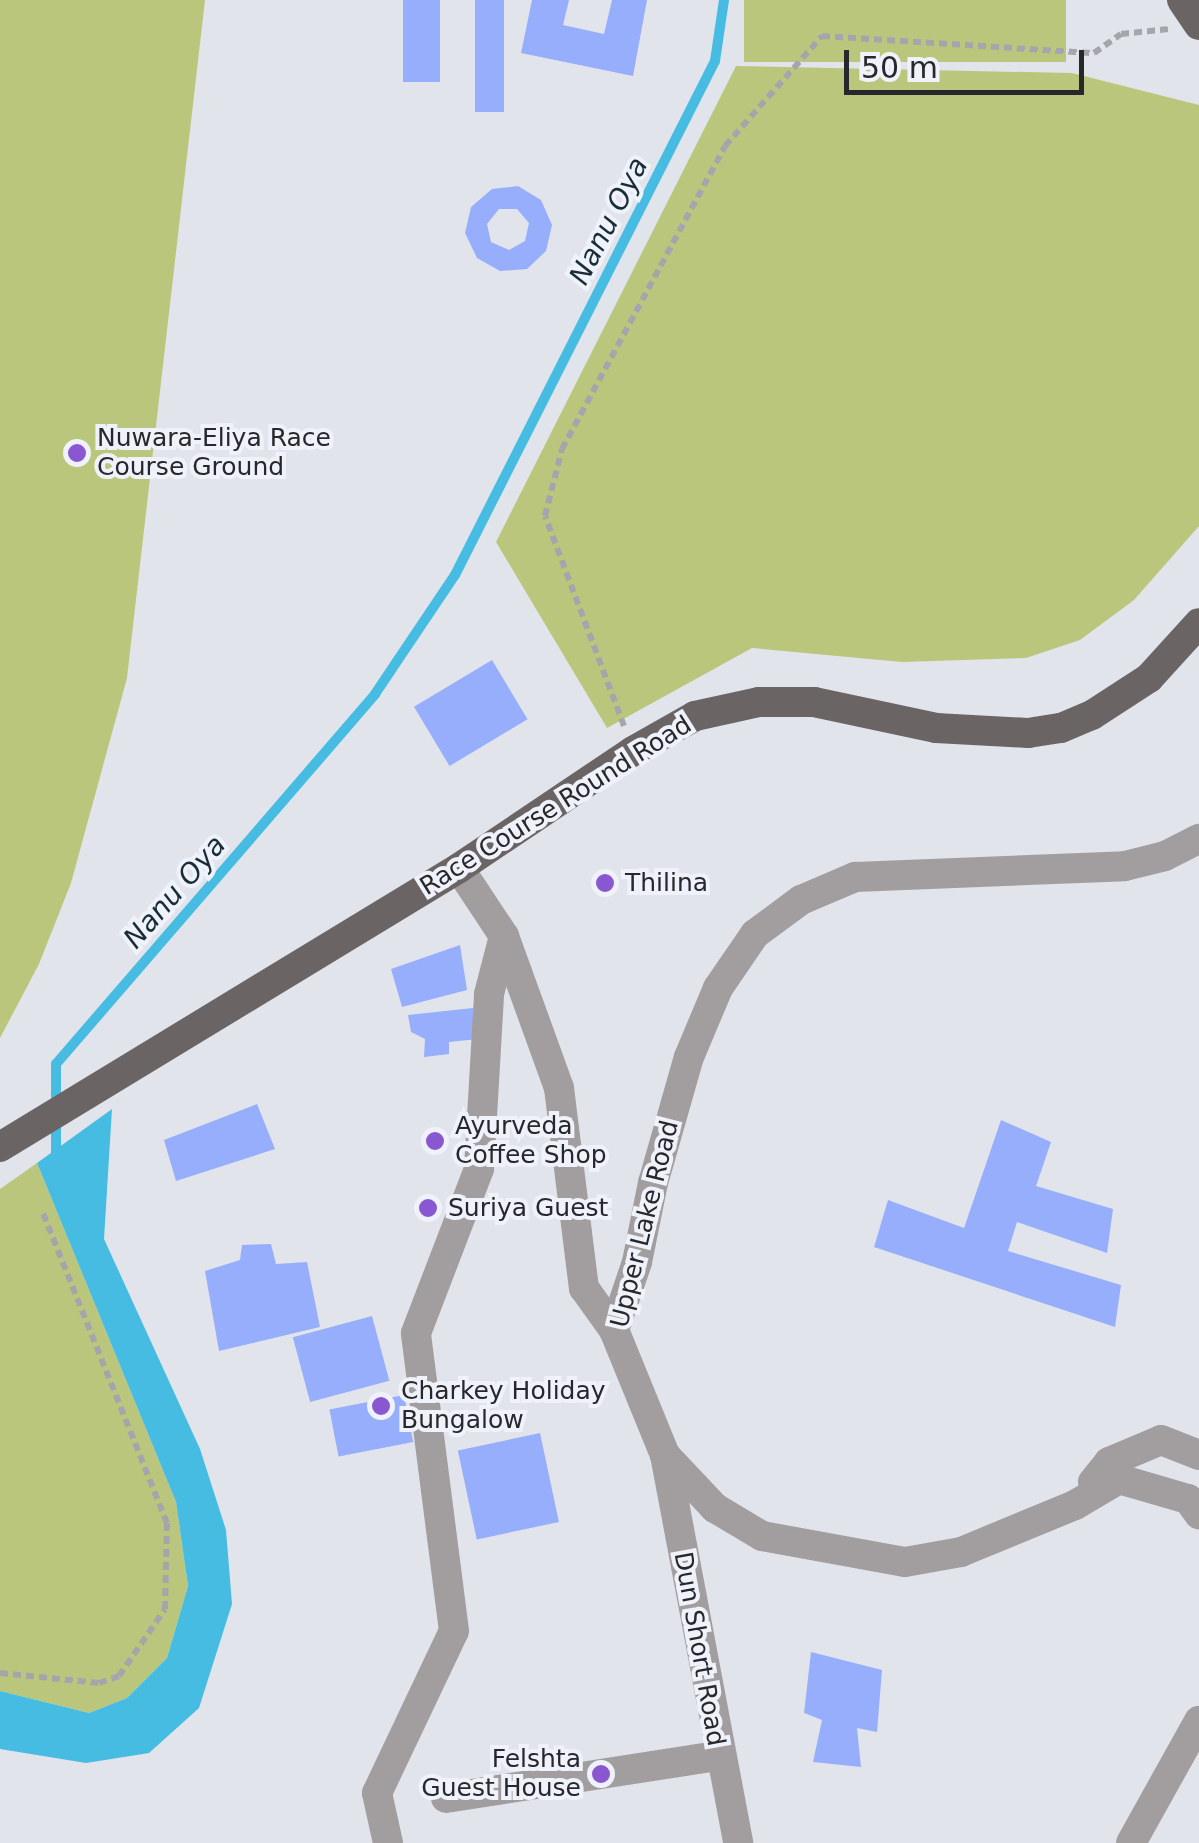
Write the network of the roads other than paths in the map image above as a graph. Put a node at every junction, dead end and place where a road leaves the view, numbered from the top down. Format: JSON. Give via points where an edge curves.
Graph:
{"nodes":[{"id":1,"x":1199,"y":623,"type":"edge"},
{"id":2,"x":1199,"y":839,"type":"edge"},
{"id":3,"x":459,"y":868,"type":"junction"},
{"id":4,"x":504,"y":936,"type":"junction"},
{"id":5,"x":13,"y":1139,"type":"edge"},
{"id":6,"x":614,"y":1330,"type":"junction"},
{"id":7,"x":664,"y":1454,"type":"junction"},
{"id":8,"x":1199,"y":1454,"type":"edge"},
{"id":9,"x":1074,"y":1505,"type":"junction"},
{"id":10,"x":1199,"y":1514,"type":"edge"},
{"id":11,"x":1199,"y":1721,"type":"edge"},
{"id":12,"x":718,"y":1756,"type":"junction"},
{"id":13,"x":446,"y":1798,"type":"dead end"},
{"id":14,"x":388,"y":1843,"type":"edge"},
{"id":15,"x":738,"y":1843,"type":"edge"},
{"id":16,"x":1131,"y":1843,"type":"edge"}],
"edges":[{"from":1,"to":3,"type":"main road","name":"Race Course Round Road","via":[[1149,678],[1061,728],[936,728],[814,702],[759,702],[695,716]]},
{"from":2,"to":6,"type":"street","name":"Upper Lake Road","via":[[1126,866],[855,878],[801,900],[754,934],[718,988],[689,1057]]},
{"from":3,"to":4,"type":"street"},
{"from":3,"to":5,"type":"main road","name":"Race Course Round Road"},
{"from":4,"to":6,"type":"street","via":[[559,1088],[584,1288]]},
{"from":4,"to":14,"type":"street","via":[[489,994],[478,1168],[416,1333],[454,1631],[377,1793]]},
{"from":6,"to":7,"type":"street","name":"Upper Lake Road"},
{"from":7,"to":9,"type":"street","name":"Upper Lake Road","via":[[715,1508],[762,1536],[905,1562],[961,1552]]},
{"from":7,"to":12,"type":"street","name":"Dun Short Road"},
{"from":8,"to":9,"type":"street","via":[[1161,1440],[1110,1462]]},
{"from":9,"to":10,"type":"street","name":"Upper Lake Road","via":[[1120,1478],[1188,1499]]},
{"from":11,"to":16,"type":"street"},
{"from":12,"to":13,"type":"street"},
{"from":12,"to":15,"type":"street","name":"Dun Short Road"}]}
